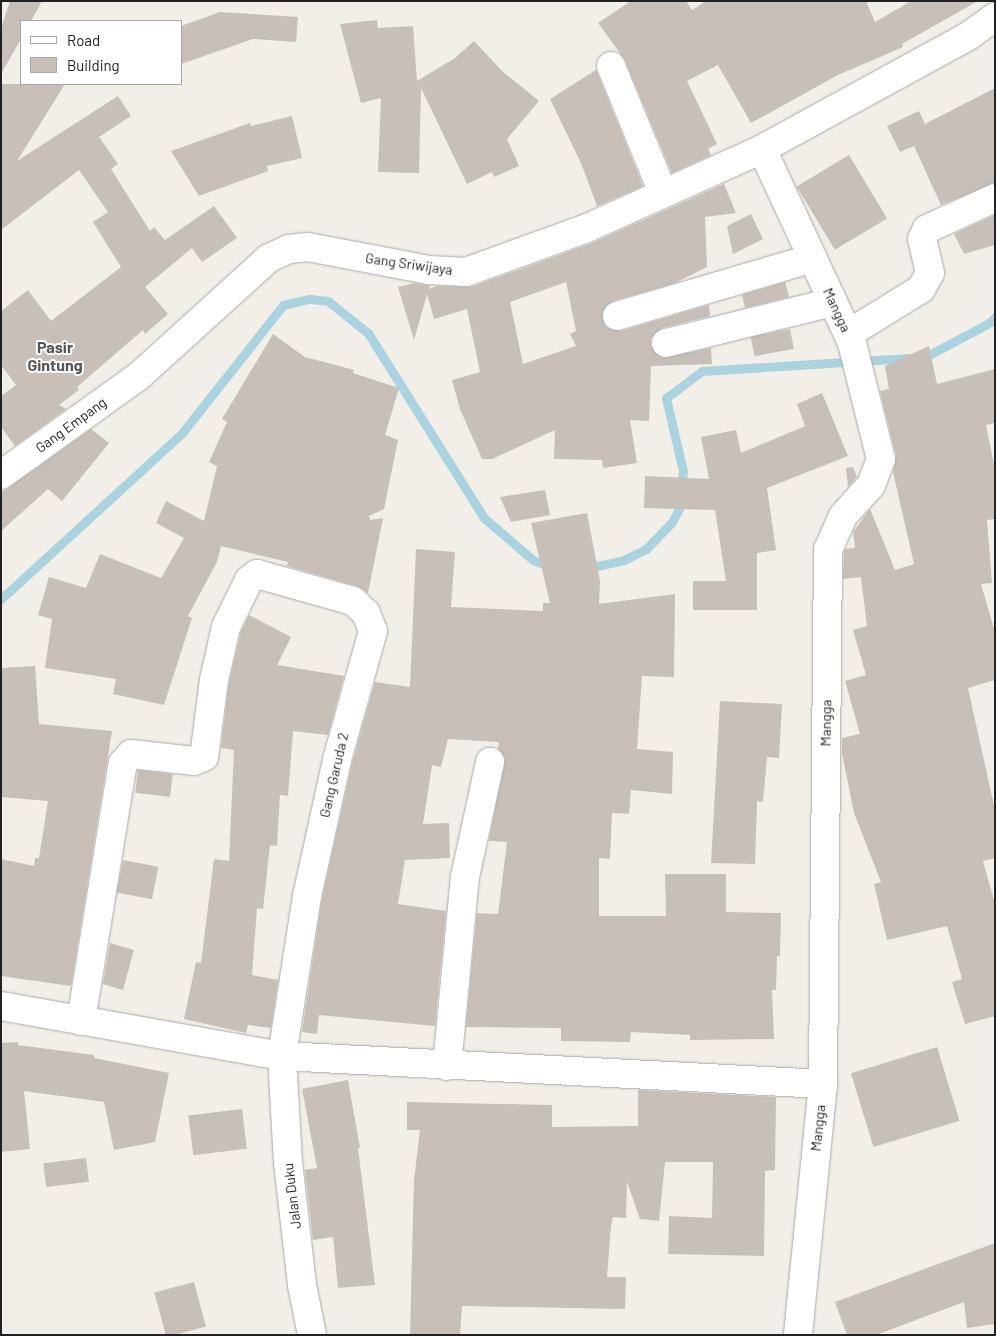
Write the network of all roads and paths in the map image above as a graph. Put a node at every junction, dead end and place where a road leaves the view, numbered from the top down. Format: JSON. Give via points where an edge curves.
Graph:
{"nodes":[{"id":1,"x":995,"y":17,"type":"edge"},
{"id":2,"x":611,"y":66,"type":"dead end"},
{"id":3,"x":762,"y":149,"type":"junction"},
{"id":4,"x":663,"y":192,"type":"junction"},
{"id":5,"x":995,"y":198,"type":"edge"},
{"id":6,"x":813,"y":258,"type":"junction"},
{"id":7,"x":833,"y":302,"type":"junction"},
{"id":8,"x":617,"y":316,"type":"dead end"},
{"id":9,"x":850,"y":338,"type":"junction"},
{"id":10,"x":666,"y":343,"type":"dead end"},
{"id":11,"x":140,"y":375,"type":"joint"},
{"id":12,"x":1,"y":475,"type":"edge"},
{"id":13,"x":490,"y":762,"type":"dead end"},
{"id":14,"x":1,"y":1006,"type":"edge"},
{"id":15,"x":81,"y":1021,"type":"junction"},
{"id":16,"x":282,"y":1056,"type":"junction"},
{"id":17,"x":447,"y":1066,"type":"junction"},
{"id":18,"x":823,"y":1084,"type":"junction"},
{"id":19,"x":312,"y":1335,"type":"edge"},
{"id":20,"x":798,"y":1335,"type":"edge"}],
"edges":[{"from":1,"to":3,"type":"street","name":"Gang Sriwijaya","via":[[970,35]]},
{"from":2,"to":4,"type":"street"},
{"from":3,"to":4,"type":"street","name":"Gang Sriwijaya"},
{"from":3,"to":6,"type":"street","name":"Mangga"},
{"from":4,"to":11,"type":"street","name":"Gang Sriwijaya","via":[[585,229],[466,272],[429,270],[308,247],[289,250],[270,258]]},
{"from":5,"to":9,"type":"street","via":[[927,229],[922,239],[930,273],[921,289]]},
{"from":6,"to":7,"type":"street","name":"Mangga"},
{"from":6,"to":8,"type":"street"},
{"from":7,"to":9,"type":"street","name":"Mangga"},
{"from":7,"to":10,"type":"street"},
{"from":9,"to":18,"type":"street","name":"Mangga","via":[[881,460],[871,485],[844,516],[828,549]]},
{"from":11,"to":12,"type":"street","name":"Gang Empang"},
{"from":13,"to":17,"type":"street","via":[[465,877]]},
{"from":14,"to":15,"type":"street"},
{"from":15,"to":16,"type":"street"},
{"from":15,"to":16,"type":"street","name":"Gang Garuda 2","via":[[123,763],[131,754],[194,761],[204,757],[214,680],[226,626],[249,580],[257,574],[353,601],[366,613],[373,631],[337,760],[307,896]]},
{"from":16,"to":17,"type":"street"},
{"from":16,"to":19,"type":"street","name":"Jalan Duku","via":[[288,1162],[302,1285]]},
{"from":17,"to":18,"type":"street"},
{"from":18,"to":20,"type":"street","name":"Mangga"}]}
